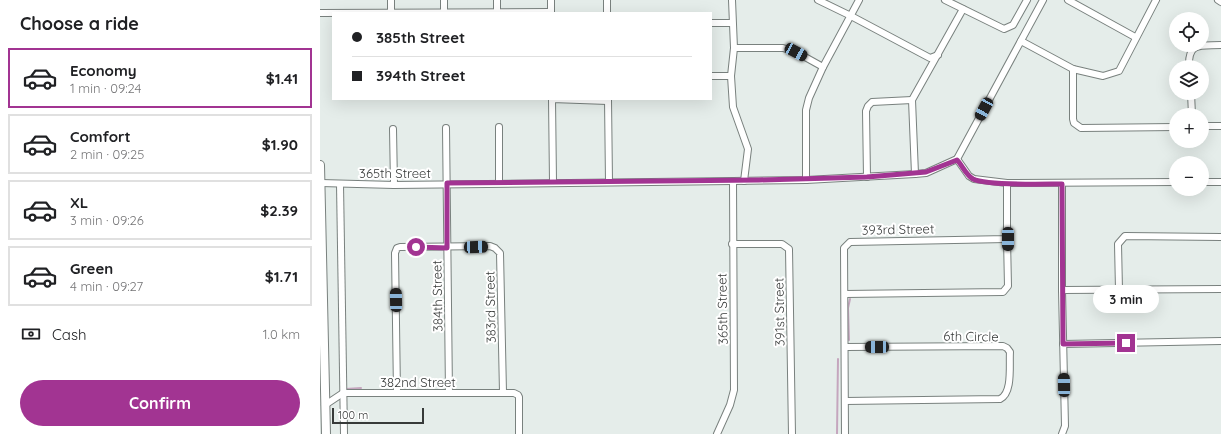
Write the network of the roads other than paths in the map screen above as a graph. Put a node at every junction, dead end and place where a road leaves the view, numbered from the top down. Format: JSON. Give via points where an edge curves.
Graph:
{"nodes":[{"id":1,"x":391,"y":0,"type":"edge"},
{"id":2,"x":444,"y":0,"type":"edge"},
{"id":3,"x":497,"y":0,"type":"edge"},
{"id":4,"x":551,"y":0,"type":"edge"},
{"id":5,"x":607,"y":0,"type":"edge"},
{"id":6,"x":732,"y":0,"type":"edge"},
{"id":7,"x":818,"y":0,"type":"edge"},
{"id":8,"x":859,"y":0,"type":"edge"},
{"id":9,"x":945,"y":0,"type":"edge"},
{"id":10,"x":1027,"y":0,"type":"edge"},
{"id":11,"x":1043,"y":0,"type":"edge"},
{"id":12,"x":1068,"y":0,"type":"edge"},
{"id":13,"x":1156,"y":0,"type":"edge"},
{"id":14,"x":1218,"y":0,"type":"edge"},
{"id":15,"x":1221,"y":2,"type":"edge"},
{"id":16,"x":963,"y":9,"type":"junction"},
{"id":17,"x":391,"y":12,"type":"edge"},
{"id":18,"x":444,"y":12,"type":"edge"},
{"id":19,"x":497,"y":12,"type":"edge"},
{"id":20,"x":551,"y":12,"type":"edge"},
{"id":21,"x":607,"y":12,"type":"edge"},
{"id":22,"x":320,"y":13,"type":"edge"},
{"id":23,"x":332,"y":13,"type":"edge"},
{"id":24,"x":851,"y":16,"type":"junction"},
{"id":25,"x":712,"y":23,"type":"edge"},
{"id":26,"x":732,"y":23,"type":"junction"},
{"id":27,"x":1135,"y":37,"type":"junction"},
{"id":28,"x":1021,"y":41,"type":"junction"},
{"id":29,"x":1221,"y":45,"type":"edge"},
{"id":30,"x":734,"y":48,"type":"junction"},
{"id":31,"x":938,"y":55,"type":"junction"},
{"id":32,"x":1189,"y":60,"type":"edge"},
{"id":33,"x":823,"y":67,"type":"junction"},
{"id":34,"x":1073,"y":69,"type":"junction"},
{"id":35,"x":712,"y":76,"type":"edge"},
{"id":36,"x":731,"y":76,"type":"junction"},
{"id":37,"x":552,"y":100,"type":"edge"},
{"id":38,"x":608,"y":100,"type":"edge"},
{"id":39,"x":912,"y":100,"type":"junction"},
{"id":40,"x":499,"y":126,"type":"dead end"},
{"id":41,"x":1209,"y":126,"type":"edge"},
{"id":42,"x":1221,"y":126,"type":"edge"},
{"id":43,"x":1169,"y":127,"type":"edge"},
{"id":44,"x":446,"y":128,"type":"dead end"},
{"id":45,"x":393,"y":129,"type":"dead end"},
{"id":46,"x":957,"y":160,"type":"junction"},
{"id":47,"x":320,"y":165,"type":"edge"},
{"id":48,"x":915,"y":174,"type":"junction"},
{"id":49,"x":867,"y":177,"type":"junction"},
{"id":50,"x":744,"y":180,"type":"junction"},
{"id":51,"x":806,"y":180,"type":"junction"},
{"id":52,"x":733,"y":181,"type":"junction"},
{"id":53,"x":553,"y":182,"type":"junction"},
{"id":54,"x":609,"y":182,"type":"junction"},
{"id":55,"x":1169,"y":182,"type":"edge"},
{"id":56,"x":1209,"y":182,"type":"edge"},
{"id":57,"x":1221,"y":182,"type":"edge"},
{"id":58,"x":320,"y":183,"type":"edge"},
{"id":59,"x":447,"y":183,"type":"junction"},
{"id":60,"x":499,"y":183,"type":"junction"},
{"id":61,"x":1007,"y":183,"type":"junction"},
{"id":62,"x":340,"y":184,"type":"junction"},
{"id":63,"x":1062,"y":184,"type":"junction"},
{"id":64,"x":394,"y":185,"type":"junction"},
{"id":65,"x":1221,"y":238,"type":"edge"},
{"id":66,"x":1008,"y":239,"type":"junction"},
{"id":67,"x":732,"y":244,"type":"junction"},
{"id":68,"x":447,"y":248,"type":"junction"},
{"id":69,"x":1221,"y":289,"type":"edge"},
{"id":70,"x":1062,"y":290,"type":"junction"},
{"id":71,"x":1119,"y":290,"type":"junction"},
{"id":72,"x":845,"y":294,"type":"junction"},
{"id":73,"x":1221,"y":341,"type":"edge"},
{"id":74,"x":1063,"y":344,"type":"junction"},
{"id":75,"x":845,"y":347,"type":"junction"},
{"id":76,"x":503,"y":392,"type":"junction"},
{"id":77,"x":343,"y":393,"type":"junction"},
{"id":78,"x":396,"y":393,"type":"junction"},
{"id":79,"x":449,"y":393,"type":"junction"},
{"id":80,"x":845,"y":400,"type":"junction"},
{"id":81,"x":325,"y":405,"type":"junction"},
{"id":82,"x":720,"y":433,"type":"edge"},
{"id":83,"x":326,"y":434,"type":"edge"},
{"id":84,"x":344,"y":434,"type":"edge"},
{"id":85,"x":519,"y":434,"type":"edge"},
{"id":86,"x":792,"y":434,"type":"edge"},
{"id":87,"x":845,"y":434,"type":"edge"},
{"id":88,"x":1062,"y":434,"type":"edge"}],
"edges":[{"from":1,"to":17,"type":"street"},
{"from":2,"to":18,"type":"street"},
{"from":3,"to":19,"type":"street"},
{"from":4,"to":20,"type":"street"},
{"from":5,"to":21,"type":"street"},
{"from":6,"to":26,"type":"street"},
{"from":7,"to":24,"type":"street"},
{"from":8,"to":24,"type":"street"},
{"from":9,"to":16,"type":"street"},
{"from":10,"to":16,"type":"street","via":[[1013,25],[1004,29]]},
{"from":11,"to":28,"type":"street"},
{"from":12,"to":27,"type":"street"},
{"from":13,"to":27,"type":"street"},
{"from":14,"to":15,"type":"street"},
{"from":16,"to":31,"type":"street"},
{"from":22,"to":23,"type":"street"},
{"from":24,"to":31,"type":"street","via":[[930,58]]},
{"from":24,"to":33,"type":"street"},
{"from":25,"to":26,"type":"street"},
{"from":26,"to":30,"type":"street"},
{"from":27,"to":34,"type":"street","via":[[1119,71],[1104,76]]},
{"from":28,"to":34,"type":"street"},
{"from":28,"to":46,"type":"street"},
{"from":29,"to":32,"type":"street","via":[[1193,48]]},
{"from":30,"to":33,"type":"street","via":[[783,48]]},
{"from":30,"to":36,"type":"street"},
{"from":31,"to":39,"type":"street"},
{"from":33,"to":51,"type":"street","via":[[806,110]]},
{"from":34,"to":43,"type":"street","via":[[1073,119],[1081,128]]},
{"from":35,"to":36,"type":"street"},
{"from":36,"to":50,"type":"street","via":[[733,107],[748,149]]},
{"from":37,"to":53,"type":"street"},
{"from":38,"to":54,"type":"street"},
{"from":39,"to":48,"type":"street"},
{"from":39,"to":49,"type":"street","via":[[872,102],[868,106]]},
{"from":40,"to":60,"type":"street"},
{"from":41,"to":42,"type":"street"},
{"from":44,"to":59,"type":"street","name":"384th Street"},
{"from":45,"to":64,"type":"street"},
{"from":46,"to":48,"type":"street","name":"365th Street"},
{"from":46,"to":61,"type":"street","via":[[974,179]]},
{"from":47,"to":58,"type":"street"},
{"from":48,"to":49,"type":"street","name":"365th Street"},
{"from":49,"to":51,"type":"street","name":"365th Street"},
{"from":50,"to":51,"type":"street","name":"365th Street"},
{"from":50,"to":52,"type":"street","name":"365th Street"},
{"from":52,"to":54,"type":"street","name":"365th Street"},
{"from":52,"to":67,"type":"street","name":"365th Street"},
{"from":53,"to":54,"type":"street","name":"365th Street"},
{"from":53,"to":60,"type":"street","name":"365th Street"},
{"from":55,"to":63,"type":"street"},
{"from":56,"to":57,"type":"street"},
{"from":58,"to":62,"type":"street","name":"365th Street"},
{"from":58,"to":81,"type":"street"},
{"from":59,"to":60,"type":"street","name":"365th Street"},
{"from":59,"to":64,"type":"street","name":"365th Street"},
{"from":59,"to":68,"type":"street","name":"384th Street"},
{"from":61,"to":63,"type":"street"},
{"from":61,"to":66,"type":"street"},
{"from":62,"to":64,"type":"street","name":"365th Street"},
{"from":62,"to":77,"type":"street"},
{"from":63,"to":70,"type":"street"},
{"from":65,"to":71,"type":"street","via":[[1125,236],[1118,244]]},
{"from":66,"to":72,"type":"street","via":[[1008,286],[1003,292]]},
{"from":66,"to":72,"type":"street","name":"393rd Street","via":[[852,241],[844,248]]},
{"from":67,"to":82,"type":"street","name":"365th Street","via":[[734,390]]},
{"from":67,"to":86,"type":"street","name":"391st Street","via":[[782,244],[789,249]]},
{"from":68,"to":76,"type":"street","name":"383rd Street","via":[[490,246],[500,253]]},
{"from":68,"to":78,"type":"street","via":[[400,247],[396,250]]},
{"from":68,"to":79,"type":"street","name":"384th Street"},
{"from":69,"to":71,"type":"street"},
{"from":70,"to":71,"type":"street"},
{"from":70,"to":74,"type":"street"},
{"from":72,"to":75,"type":"street","name":"393rd Street"},
{"from":73,"to":74,"type":"street"},
{"from":74,"to":88,"type":"street","via":[[1065,426]]},
{"from":75,"to":80,"type":"street","name":"393rd Street"},
{"from":75,"to":80,"type":"street","name":"6th Circle","via":[[1003,346],[1010,352],[1008,390],[1000,399]]},
{"from":76,"to":79,"type":"street","name":"382nd Street"},
{"from":76,"to":85,"type":"street","name":"382nd Street","via":[[514,393],[519,397]]},
{"from":77,"to":78,"type":"street","name":"382nd Street"},
{"from":77,"to":81,"type":"street"},
{"from":77,"to":84,"type":"street"},
{"from":78,"to":79,"type":"street","name":"382nd Street"},
{"from":80,"to":87,"type":"street","name":"393rd Street"},
{"from":81,"to":83,"type":"street"}]}
